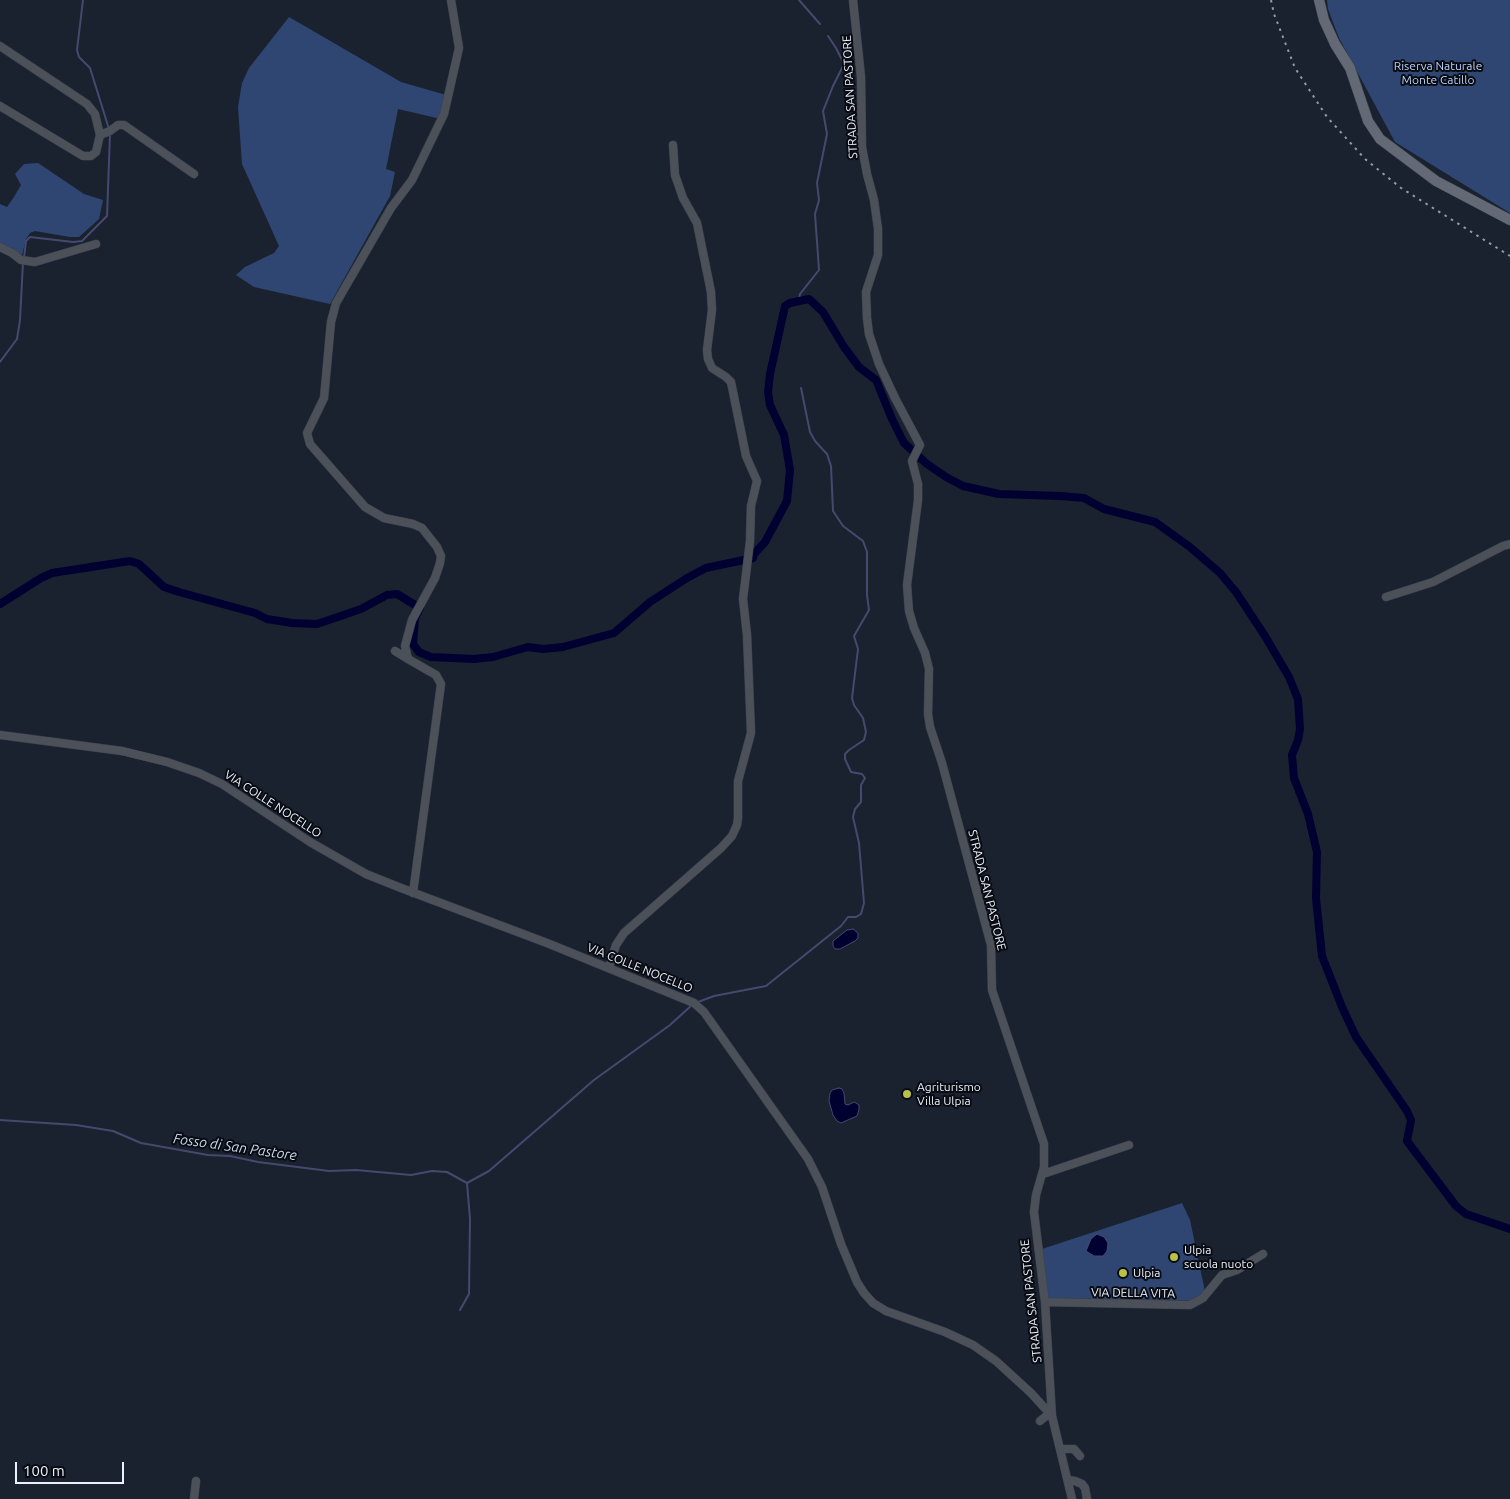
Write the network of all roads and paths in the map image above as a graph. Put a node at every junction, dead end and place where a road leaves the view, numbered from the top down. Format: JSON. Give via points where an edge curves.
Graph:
{"nodes":[{"id":1,"x":450,"y":0,"type":"edge"},
{"id":2,"x":852,"y":0,"type":"edge"},
{"id":3,"x":1319,"y":0,"type":"edge"},
{"id":4,"x":0,"y":46,"type":"edge"},
{"id":5,"x":0,"y":106,"type":"edge"},
{"id":6,"x":106,"y":132,"type":"junction"},
{"id":7,"x":673,"y":145,"type":"dead end"},
{"id":8,"x":194,"y":174,"type":"dead end"},
{"id":9,"x":1510,"y":220,"type":"edge"},
{"id":10,"x":96,"y":244,"type":"dead end"},
{"id":11,"x":0,"y":247,"type":"edge"},
{"id":12,"x":1510,"y":544,"type":"edge"},
{"id":13,"x":1386,"y":597,"type":"dead end"},
{"id":14,"x":395,"y":651,"type":"dead end"},
{"id":15,"x":408,"y":659,"type":"junction"},
{"id":16,"x":0,"y":735,"type":"edge"},
{"id":17,"x":413,"y":893,"type":"junction"},
{"id":18,"x":610,"y":968,"type":"junction"},
{"id":19,"x":1129,"y":1145,"type":"dead end"},
{"id":20,"x":1043,"y":1174,"type":"junction"},
{"id":21,"x":1263,"y":1254,"type":"dead end"},
{"id":22,"x":1045,"y":1302,"type":"junction"},
{"id":23,"x":1051,"y":1414,"type":"junction"},
{"id":24,"x":1040,"y":1422,"type":"dead end"},
{"id":25,"x":1062,"y":1449,"type":"junction"},
{"id":26,"x":1080,"y":1456,"type":"dead end"},
{"id":27,"x":1068,"y":1480,"type":"junction"},
{"id":28,"x":196,"y":1481,"type":"dead end"},
{"id":29,"x":194,"y":1499,"type":"edge"},
{"id":30,"x":1072,"y":1499,"type":"edge"},
{"id":31,"x":1087,"y":1499,"type":"edge"}],
"edges":[{"from":1,"to":15,"type":"street","via":[[459,48],[444,114],[412,180],[391,208],[336,303],[331,322],[324,398],[307,434],[310,444],[367,509],[384,518],[420,527],[439,550],[441,560],[437,573],[410,626],[405,646]]},
{"from":2,"to":20,"type":"street","name":"STRADA SAN PASTORE","via":[[861,77],[862,147],[878,229],[878,255],[866,292],[869,334],[879,364],[920,442],[912,464],[918,484],[918,500],[907,590],[911,620],[929,669],[929,722],[991,945],[992,990],[1043,1140]]},
{"from":3,"to":9,"type":"main road","via":[[1324,20],[1350,68],[1368,121],[1380,139],[1436,181]]},
{"from":4,"to":6,"type":"street","via":[[87,104]]},
{"from":5,"to":6,"type":"street","via":[[80,155],[95,154]]},
{"from":6,"to":8,"type":"street","via":[[118,125],[126,126]]},
{"from":7,"to":18,"type":"street","via":[[675,175],[682,198],[697,223],[711,292],[708,359],[712,368],[730,382],[746,456],[756,481],[750,506],[751,535],[743,599],[752,723],[750,743],[738,781],[737,826],[729,840],[624,933],[616,945]]},
{"from":10,"to":11,"type":"street","via":[[35,262],[21,260]]},
{"from":12,"to":13,"type":"street","via":[[1433,582]]},
{"from":14,"to":15,"type":"street"},
{"from":15,"to":17,"type":"street","via":[[436,675],[441,684]]},
{"from":16,"to":17,"type":"street","name":"VIA COLLE NOCELLO","via":[[115,750],[199,773],[222,784],[347,864]]},
{"from":17,"to":18,"type":"street","name":"VIA COLLE NOCELLO"},
{"from":18,"to":23,"type":"street","name":"VIA COLLE NOCELLO","via":[[686,998],[704,1012],[808,1159],[822,1187],[857,1282],[868,1298],[890,1312],[973,1345],[1007,1370]]},
{"from":19,"to":20,"type":"street"},
{"from":20,"to":22,"type":"street","name":"STRADA SAN PASTORE","via":[[1034,1212]]},
{"from":21,"to":22,"type":"street","name":"VIA DELLA VITA","via":[[1237,1270],[1222,1274],[1203,1298],[1190,1305]]},
{"from":22,"to":23,"type":"street","name":"STRADA SAN PASTORE"},
{"from":23,"to":24,"type":"street"},
{"from":23,"to":25,"type":"street","name":"VIA COLLE NOCELLO"},
{"from":25,"to":26,"type":"street","via":[[1074,1449]]},
{"from":25,"to":27,"type":"street","name":"VIA COLLE NOCELLO"},
{"from":27,"to":30,"type":"street","name":"VIA COLLE NOCELLO"},
{"from":27,"to":31,"type":"street","via":[[1078,1481],[1084,1486]]},
{"from":28,"to":29,"type":"street"}]}
